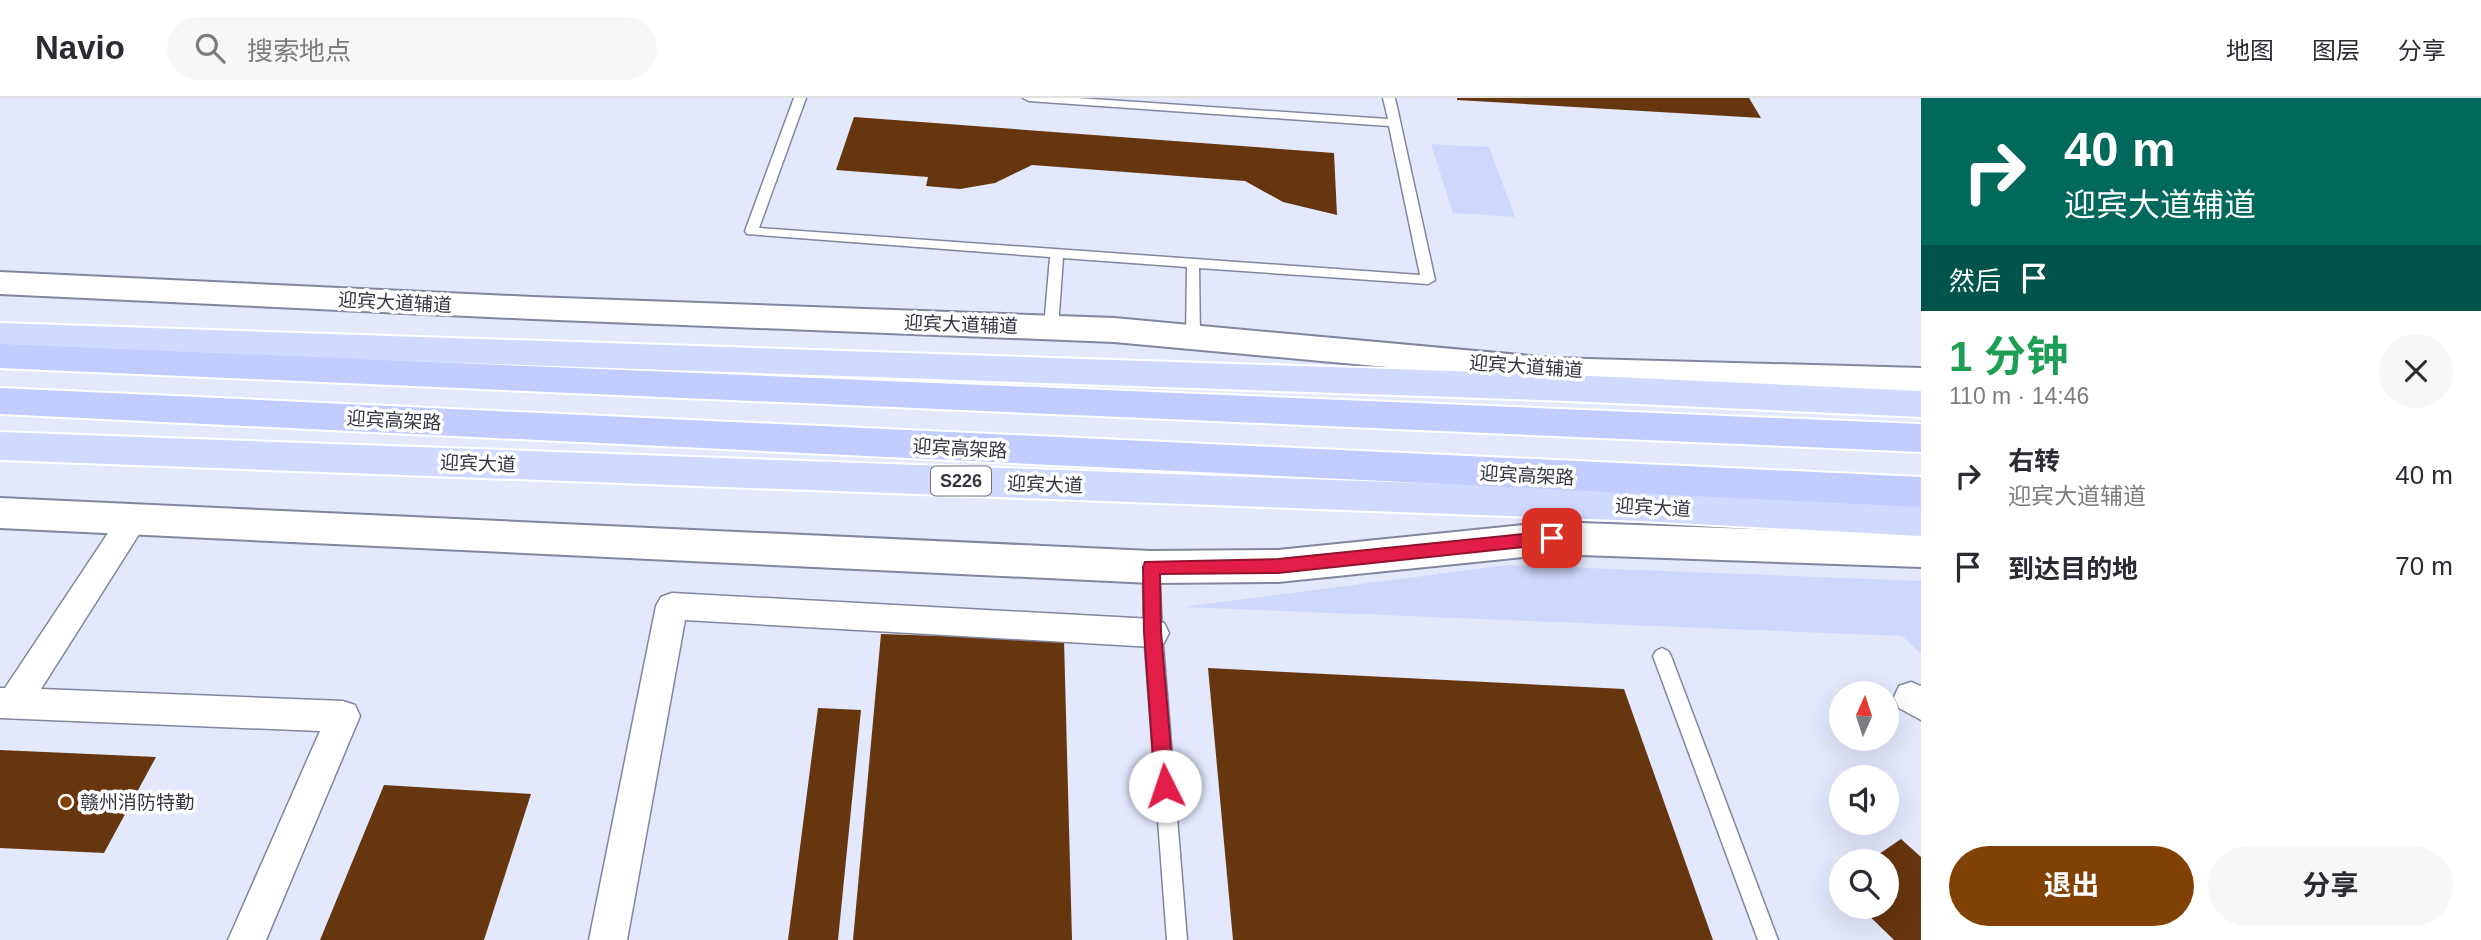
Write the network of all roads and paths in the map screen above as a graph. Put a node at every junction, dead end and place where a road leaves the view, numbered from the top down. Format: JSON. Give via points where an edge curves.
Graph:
{"nodes":[{"id":1,"x":800,"y":98,"type":"edge"},
{"id":2,"x":1029,"y":98,"type":"edge"},
{"id":3,"x":1389,"y":98,"type":"edge"},
{"id":4,"x":1394,"y":123,"type":"junction"},
{"id":5,"x":1057,"y":252,"type":"junction"},
{"id":6,"x":1193,"y":262,"type":"junction"},
{"id":7,"x":0,"y":283,"type":"edge"},
{"id":8,"x":1051,"y":327,"type":"junction"},
{"id":9,"x":0,"y":335,"type":"edge"},
{"id":10,"x":1193,"y":337,"type":"junction"},
{"id":11,"x":0,"y":356,"type":"edge"},
{"id":12,"x":1921,"y":381,"type":"edge"},
{"id":13,"x":0,"y":401,"type":"edge"},
{"id":14,"x":1921,"y":404,"type":"edge"},
{"id":15,"x":1921,"y":438,"type":"edge"},
{"id":16,"x":0,"y":446,"type":"edge"},
{"id":17,"x":1921,"y":492,"type":"edge"},
{"id":18,"x":0,"y":513,"type":"edge"},
{"id":19,"x":133,"y":520,"type":"junction"},
{"id":20,"x":1921,"y":521,"type":"edge"},
{"id":21,"x":1921,"y":551,"type":"edge"},
{"id":22,"x":1151,"y":567,"type":"junction"},
{"id":23,"x":1153,"y":632,"type":"junction"},
{"id":24,"x":1662,"y":656,"type":"dead end"},
{"id":25,"x":7,"y":703,"type":"edge"},
{"id":26,"x":247,"y":940,"type":"edge"},
{"id":27,"x":608,"y":940,"type":"edge"},
{"id":28,"x":1177,"y":940,"type":"edge"},
{"id":29,"x":1768,"y":940,"type":"edge"}],
"edges":[{"from":1,"to":5,"type":"lane","via":[[751,230]]},
{"from":2,"to":4,"type":"lane"},
{"from":3,"to":4,"type":"lane"},
{"from":4,"to":6,"type":"lane","via":[[1429,280]]},
{"from":5,"to":6,"type":"lane"},
{"from":5,"to":8,"type":"lane"},
{"from":6,"to":10,"type":"lane"},
{"from":7,"to":8,"type":"street","name":"迎宾大道辅道"},
{"from":8,"to":10,"type":"street","name":"迎宾大道辅道"},
{"from":9,"to":14,"type":"main road"},
{"from":10,"to":12,"type":"street","name":"迎宾大道辅道","via":[[1552,370]]},
{"from":11,"to":15,"type":"highway"},
{"from":13,"to":17,"type":"highway","name":"迎宾高架路"},
{"from":16,"to":20,"type":"main road","name":"迎宾大道","number":"S226","via":[[1642,506]]},
{"from":18,"to":19,"type":"street"},
{"from":19,"to":22,"type":"street"},
{"from":19,"to":25,"type":"street"},
{"from":21,"to":22,"type":"street","via":[[1552,538],[1278,566]]},
{"from":22,"to":23,"type":"lane"},
{"from":23,"to":27,"type":"street","via":[[672,606]]},
{"from":23,"to":28,"type":"lane"},
{"from":24,"to":29,"type":"lane"},
{"from":25,"to":26,"type":"street","via":[[342,716]]}]}
